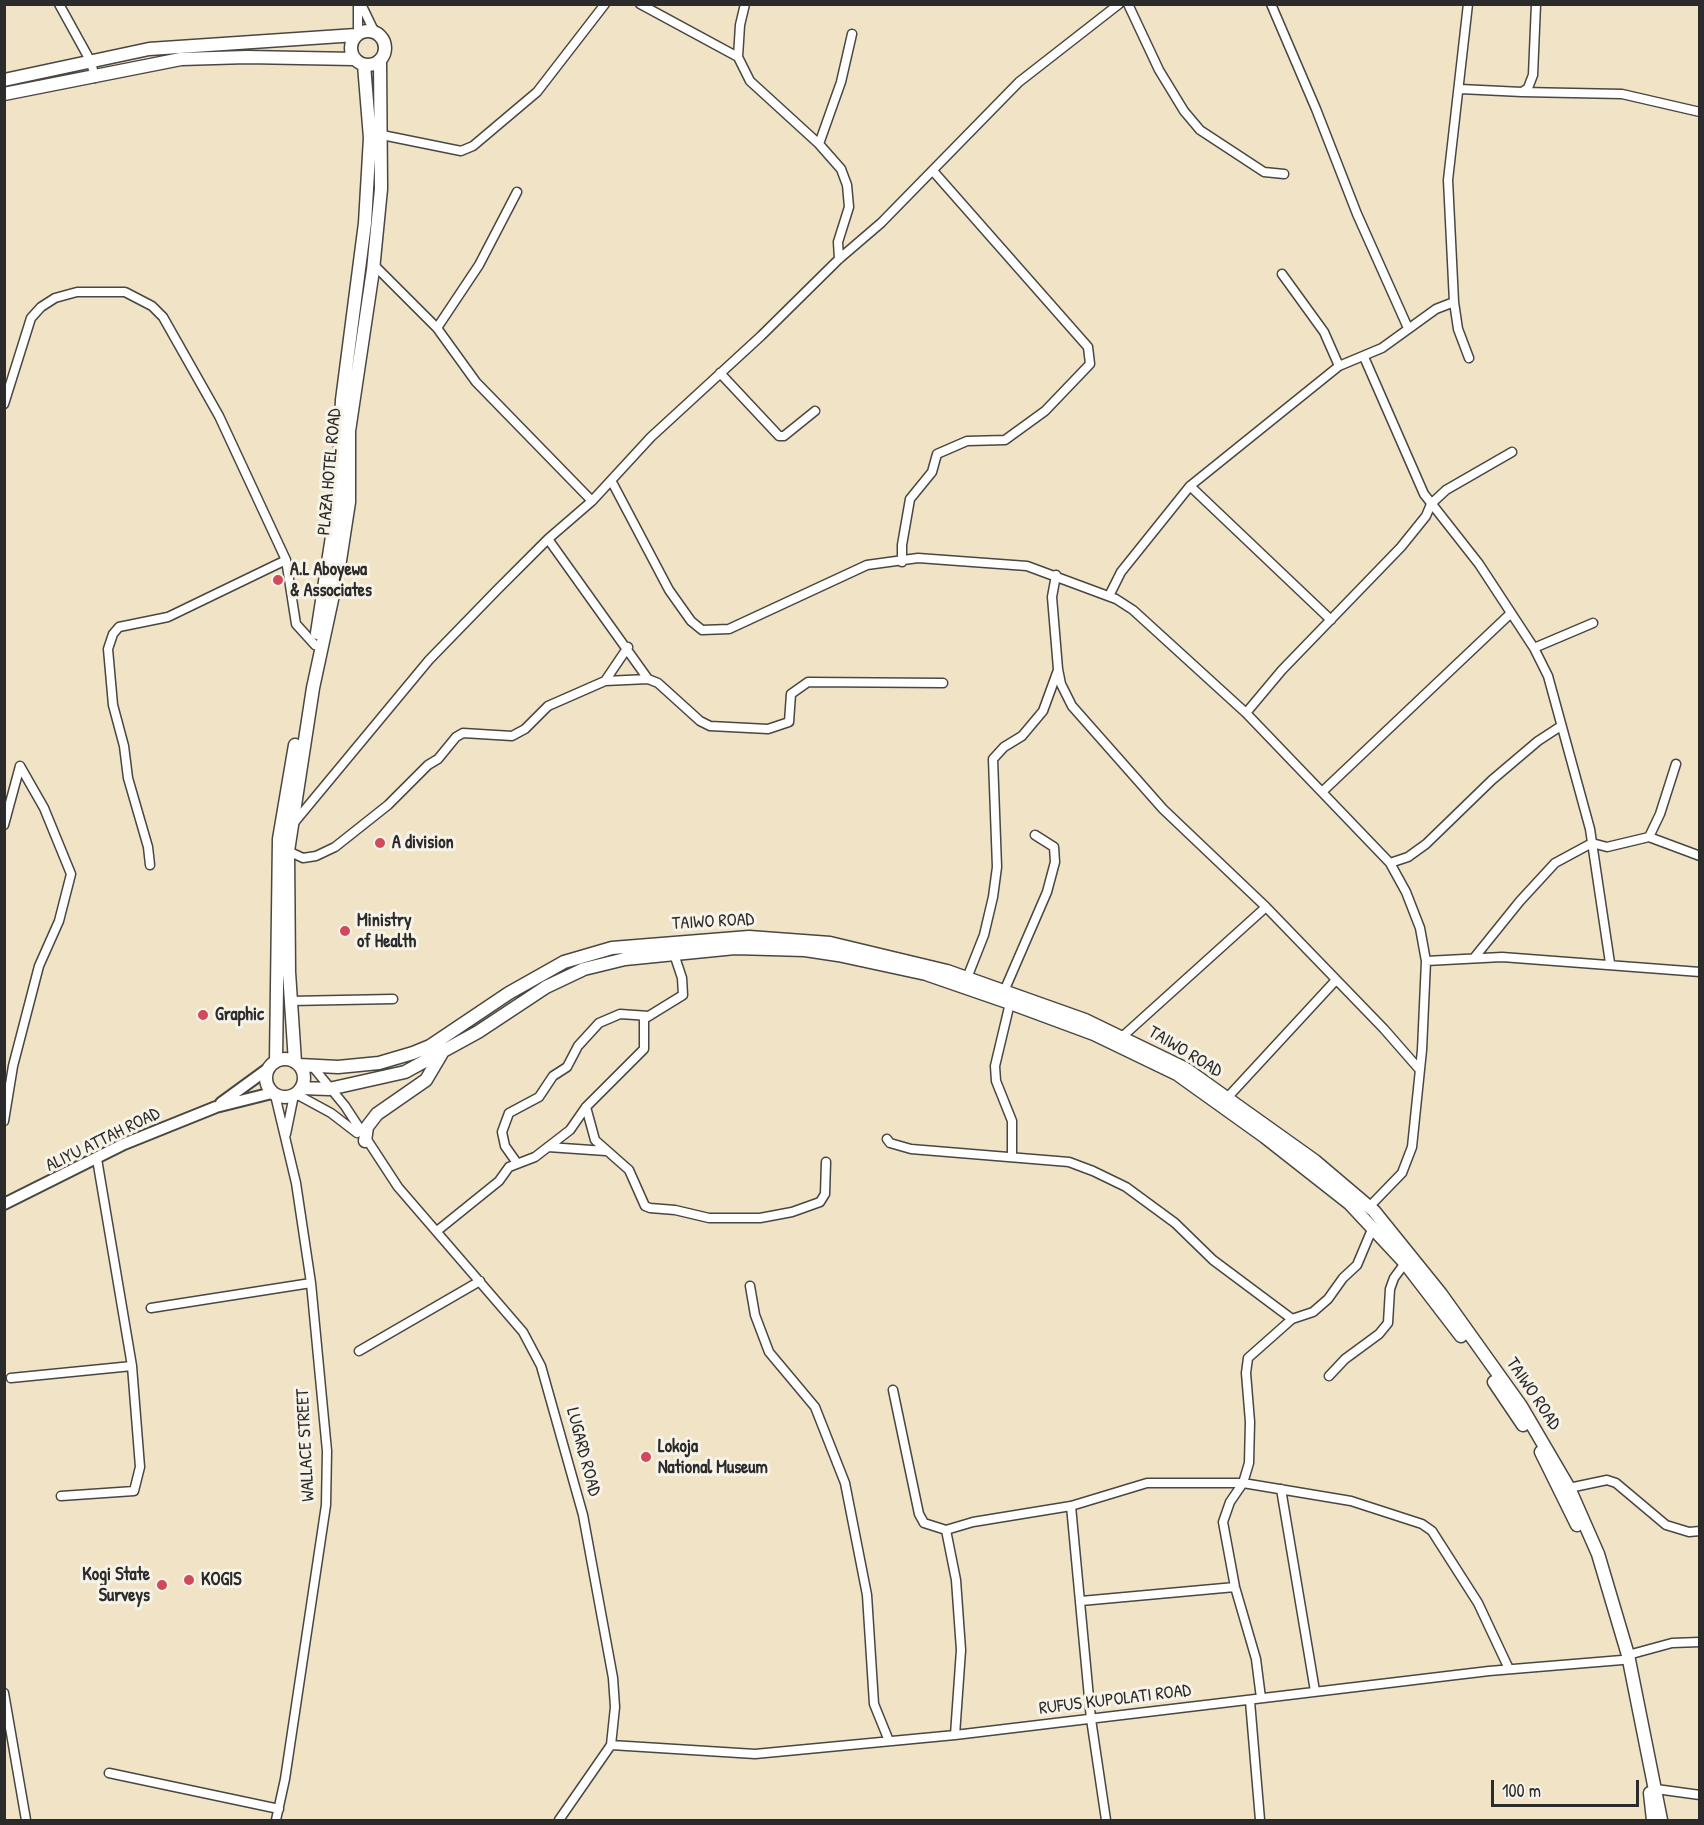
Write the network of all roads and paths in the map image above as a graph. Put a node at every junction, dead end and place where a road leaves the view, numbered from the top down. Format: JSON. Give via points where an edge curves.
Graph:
{"nodes":[{"id":1,"x":59,"y":4,"type":"edge"},
{"id":2,"x":359,"y":4,"type":"edge"},
{"id":3,"x":605,"y":4,"type":"edge"},
{"id":4,"x":640,"y":4,"type":"edge"},
{"id":5,"x":745,"y":4,"type":"edge"},
{"id":6,"x":1119,"y":4,"type":"edge"},
{"id":7,"x":1128,"y":4,"type":"edge"},
{"id":8,"x":1271,"y":4,"type":"edge"},
{"id":9,"x":1468,"y":4,"type":"edge"},
{"id":10,"x":1536,"y":4,"type":"edge"},
{"id":11,"x":375,"y":33,"type":"junction"},
{"id":12,"x":852,"y":34,"type":"dead end"},
{"id":13,"x":357,"y":35,"type":"junction"},
{"id":14,"x":738,"y":57,"type":"junction"},
{"id":15,"x":380,"y":61,"type":"junction"},
{"id":16,"x":91,"y":62,"type":"junction"},
{"id":17,"x":359,"y":62,"type":"junction"},
{"id":18,"x":95,"y":78,"type":"junction"},
{"id":19,"x":4,"y":80,"type":"edge"},
{"id":20,"x":1460,"y":89,"type":"junction"},
{"id":21,"x":1522,"y":92,"type":"junction"},
{"id":22,"x":4,"y":94,"type":"edge"},
{"id":23,"x":1700,"y":111,"type":"edge"},
{"id":24,"x":382,"y":135,"type":"junction"},
{"id":25,"x":819,"y":144,"type":"junction"},
{"id":26,"x":933,"y":171,"type":"junction"},
{"id":27,"x":1284,"y":174,"type":"dead end"},
{"id":28,"x":517,"y":192,"type":"dead end"},
{"id":29,"x":839,"y":259,"type":"junction"},
{"id":30,"x":374,"y":264,"type":"junction"},
{"id":31,"x":1282,"y":274,"type":"dead end"},
{"id":32,"x":1454,"y":302,"type":"junction"},
{"id":33,"x":437,"y":328,"type":"junction"},
{"id":34,"x":1408,"y":328,"type":"junction"},
{"id":35,"x":1364,"y":357,"type":"junction"},
{"id":36,"x":1469,"y":358,"type":"dead end"},
{"id":37,"x":1339,"y":366,"type":"junction"},
{"id":38,"x":720,"y":373,"type":"junction"},
{"id":39,"x":4,"y":404,"type":"edge"},
{"id":40,"x":815,"y":411,"type":"dead end"},
{"id":41,"x":1512,"y":452,"type":"dead end"},
{"id":42,"x":612,"y":482,"type":"junction"},
{"id":43,"x":1190,"y":486,"type":"junction"},
{"id":44,"x":592,"y":501,"type":"junction"},
{"id":45,"x":1431,"y":504,"type":"junction"},
{"id":46,"x":548,"y":539,"type":"junction"},
{"id":47,"x":286,"y":560,"type":"junction"},
{"id":48,"x":902,"y":562,"type":"junction"},
{"id":49,"x":1056,"y":575,"type":"junction"},
{"id":50,"x":1109,"y":596,"type":"junction"},
{"id":51,"x":1510,"y":614,"type":"junction"},
{"id":52,"x":1331,"y":620,"type":"junction"},
{"id":53,"x":1593,"y":623,"type":"dead end"},
{"id":54,"x":315,"y":645,"type":"junction"},
{"id":55,"x":628,"y":647,"type":"junction"},
{"id":56,"x":1534,"y":648,"type":"junction"},
{"id":57,"x":1058,"y":669,"type":"junction"},
{"id":58,"x":648,"y":679,"type":"junction"},
{"id":59,"x":605,"y":681,"type":"junction"},
{"id":60,"x":943,"y":683,"type":"dead end"},
{"id":61,"x":1246,"y":713,"type":"junction"},
{"id":62,"x":1561,"y":726,"type":"junction"},
{"id":63,"x":1676,"y":764,"type":"dead end"},
{"id":64,"x":1323,"y":792,"type":"junction"},
{"id":65,"x":294,"y":823,"type":"junction"},
{"id":66,"x":4,"y":825,"type":"edge"},
{"id":67,"x":1035,"y":835,"type":"dead end"},
{"id":68,"x":1649,"y":837,"type":"junction"},
{"id":69,"x":279,"y":839,"type":"junction"},
{"id":70,"x":1593,"y":843,"type":"junction"},
{"id":71,"x":288,"y":851,"type":"junction"},
{"id":72,"x":1700,"y":856,"type":"edge"},
{"id":73,"x":1390,"y":863,"type":"junction"},
{"id":74,"x":150,"y":866,"type":"dead end"},
{"id":75,"x":1266,"y":907,"type":"junction"},
{"id":76,"x":674,"y":954,"type":"junction"},
{"id":77,"x":1474,"y":958,"type":"junction"},
{"id":78,"x":1426,"y":961,"type":"junction"},
{"id":79,"x":1610,"y":963,"type":"junction"},
{"id":80,"x":1700,"y":972,"type":"edge"},
{"id":81,"x":967,"y":978,"type":"junction"},
{"id":82,"x":1336,"y":980,"type":"junction"},
{"id":83,"x":1005,"y":989,"type":"junction"},
{"id":84,"x":393,"y":999,"type":"dead end"},
{"id":85,"x":290,"y":1001,"type":"junction"},
{"id":86,"x":1010,"y":1003,"type":"junction"},
{"id":87,"x":649,"y":1016,"type":"junction"},
{"id":88,"x":1123,"y":1036,"type":"junction"},
{"id":89,"x":442,"y":1053,"type":"junction"},
{"id":90,"x":297,"y":1063,"type":"junction"},
{"id":91,"x":273,"y":1065,"type":"junction"},
{"id":92,"x":313,"y":1067,"type":"junction"},
{"id":93,"x":1419,"y":1070,"type":"junction"},
{"id":94,"x":329,"y":1089,"type":"junction"},
{"id":95,"x":297,"y":1092,"type":"junction"},
{"id":96,"x":274,"y":1094,"type":"junction"},
{"id":97,"x":1227,"y":1098,"type":"junction"},
{"id":98,"x":216,"y":1107,"type":"junction"},
{"id":99,"x":586,"y":1107,"type":"junction"},
{"id":100,"x":4,"y":1121,"type":"edge"},
{"id":101,"x":285,"y":1137,"type":"junction"},
{"id":102,"x":364,"y":1139,"type":"junction"},
{"id":103,"x":887,"y":1139,"type":"dead end"},
{"id":104,"x":548,"y":1147,"type":"junction"},
{"id":105,"x":606,"y":1151,"type":"junction"},
{"id":106,"x":1012,"y":1157,"type":"junction"},
{"id":107,"x":97,"y":1159,"type":"junction"},
{"id":108,"x":826,"y":1162,"type":"dead end"},
{"id":109,"x":517,"y":1163,"type":"junction"},
{"id":110,"x":4,"y":1204,"type":"edge"},
{"id":111,"x":1369,"y":1207,"type":"junction"},
{"id":112,"x":1373,"y":1227,"type":"junction"},
{"id":113,"x":437,"y":1232,"type":"junction"},
{"id":114,"x":1405,"y":1263,"type":"junction"},
{"id":115,"x":480,"y":1281,"type":"junction"},
{"id":116,"x":311,"y":1283,"type":"junction"},
{"id":117,"x":750,"y":1286,"type":"dead end"},
{"id":118,"x":151,"y":1308,"type":"dead end"},
{"id":119,"x":1292,"y":1319,"type":"junction"},
{"id":120,"x":359,"y":1351,"type":"dead end"},
{"id":121,"x":132,"y":1366,"type":"junction"},
{"id":122,"x":1329,"y":1376,"type":"dead end"},
{"id":123,"x":11,"y":1378,"type":"dead end"},
{"id":124,"x":893,"y":1390,"type":"dead end"},
{"id":125,"x":1243,"y":1484,"type":"junction"},
{"id":126,"x":1569,"y":1488,"type":"junction"},
{"id":127,"x":1281,"y":1490,"type":"junction"},
{"id":128,"x":61,"y":1496,"type":"dead end"},
{"id":129,"x":1071,"y":1506,"type":"junction"},
{"id":130,"x":946,"y":1530,"type":"junction"},
{"id":131,"x":1700,"y":1531,"type":"edge"},
{"id":132,"x":1235,"y":1587,"type":"junction"},
{"id":133,"x":1082,"y":1601,"type":"junction"},
{"id":134,"x":1700,"y":1642,"type":"edge"},
{"id":135,"x":1625,"y":1658,"type":"junction"},
{"id":136,"x":1509,"y":1669,"type":"junction"},
{"id":137,"x":1314,"y":1691,"type":"junction"},
{"id":138,"x":4,"y":1693,"type":"edge"},
{"id":139,"x":1261,"y":1698,"type":"junction"},
{"id":140,"x":1250,"y":1701,"type":"junction"},
{"id":141,"x":1091,"y":1719,"type":"junction"},
{"id":142,"x":955,"y":1736,"type":"junction"},
{"id":143,"x":889,"y":1741,"type":"junction"},
{"id":144,"x":611,"y":1745,"type":"junction"},
{"id":145,"x":109,"y":1773,"type":"dead end"},
{"id":146,"x":1656,"y":1789,"type":"junction"},
{"id":147,"x":1700,"y":1796,"type":"edge"},
{"id":148,"x":279,"y":1809,"type":"junction"},
{"id":149,"x":26,"y":1821,"type":"edge"},
{"id":150,"x":276,"y":1821,"type":"edge"},
{"id":151,"x":559,"y":1821,"type":"edge"},
{"id":152,"x":1106,"y":1821,"type":"edge"},
{"id":153,"x":1260,"y":1821,"type":"edge"},
{"id":154,"x":1653,"y":1821,"type":"edge"},
{"id":155,"x":1661,"y":1821,"type":"edge"}],
"edges":[{"from":1,"to":16,"type":"street"},
{"from":2,"to":11,"type":"street"},
{"from":2,"to":13,"type":"street"},
{"from":3,"to":24,"type":"street","via":[[537,92],[473,146],[461,151]]},
{"from":4,"to":14,"type":"street"},
{"from":5,"to":14,"type":"street"},
{"from":6,"to":26,"type":"street","via":[[1019,82]]},
{"from":7,"to":27,"type":"street","via":[[1159,70],[1200,130],[1255,167]]},
{"from":8,"to":34,"type":"street"},
{"from":9,"to":20,"type":"street"},
{"from":10,"to":21,"type":"street","via":[[1532,84]]},
{"from":11,"to":13,"type":"main road","via":[[364,31]]},
{"from":11,"to":15,"type":"main road","via":[[385,45]]},
{"from":12,"to":25,"type":"street","via":[[841,82]]},
{"from":13,"to":16,"type":"main road","via":[[149,49]]},
{"from":13,"to":17,"type":"main road","via":[[351,46]]},
{"from":14,"to":25,"type":"street","via":[[760,93]]},
{"from":15,"to":17,"type":"main road"},
{"from":15,"to":24,"type":"main road","name":"PLAZA HOTEL ROAD"},
{"from":16,"to":18,"type":"street"},
{"from":16,"to":19,"type":"main road"},
{"from":17,"to":18,"type":"main road","via":[[247,57],[181,59]]},
{"from":17,"to":54,"type":"main road","name":"PLAZA HOTEL ROAD","via":[[370,138],[365,223],[342,400],[338,498]]},
{"from":18,"to":22,"type":"main road"},
{"from":20,"to":21,"type":"street"},
{"from":20,"to":32,"type":"street","via":[[1448,180]]},
{"from":21,"to":23,"type":"street","via":[[1623,94]]},
{"from":24,"to":30,"type":"main road","name":"PLAZA HOTEL ROAD"},
{"from":25,"to":29,"type":"street","via":[[841,169],[847,185],[849,207],[838,242]]},
{"from":26,"to":29,"type":"street"},
{"from":26,"to":48,"type":"street","via":[[1088,347],[1090,364],[1045,411],[1005,440],[967,441],[937,454],[932,472],[910,499]]},
{"from":28,"to":33,"type":"street","via":[[480,265]]},
{"from":29,"to":38,"type":"street"},
{"from":30,"to":33,"type":"street"},
{"from":30,"to":65,"type":"main road","name":"PLAZA HOTEL ROAD","via":[[349,431],[349,502],[313,688]]},
{"from":31,"to":37,"type":"street","via":[[1324,332]]},
{"from":32,"to":34,"type":"street"},
{"from":32,"to":36,"type":"street","via":[[1458,330]]},
{"from":33,"to":44,"type":"street","via":[[477,382]]},
{"from":34,"to":35,"type":"street"},
{"from":35,"to":37,"type":"street"},
{"from":35,"to":45,"type":"street","via":[[1409,466]]},
{"from":37,"to":43,"type":"street"},
{"from":38,"to":40,"type":"street","via":[[779,436]]},
{"from":38,"to":42,"type":"street","via":[[651,437]]},
{"from":39,"to":47,"type":"street","via":[[31,318],[41,307],[77,292],[125,292],[140,298],[163,317],[219,416]]},
{"from":41,"to":45,"type":"street","via":[[1446,490]]},
{"from":42,"to":44,"type":"street"},
{"from":42,"to":48,"type":"street","via":[[669,590],[702,630],[729,629],[867,565]]},
{"from":43,"to":50,"type":"street","via":[[1121,572]]},
{"from":43,"to":52,"type":"street"},
{"from":44,"to":46,"type":"street"},
{"from":45,"to":51,"type":"street","via":[[1479,564]]},
{"from":45,"to":52,"type":"street","via":[[1411,535]]},
{"from":46,"to":55,"type":"street"},
{"from":46,"to":65,"type":"street","via":[[429,660]]},
{"from":47,"to":54,"type":"street","via":[[296,624]]},
{"from":47,"to":74,"type":"street","via":[[168,617],[119,627],[113,634],[108,649],[113,705]]},
{"from":48,"to":49,"type":"street","via":[[918,558],[1011,563]]},
{"from":49,"to":50,"type":"street"},
{"from":49,"to":57,"type":"street","via":[[1052,597]]},
{"from":50,"to":61,"type":"street","via":[[1153,626]]},
{"from":51,"to":56,"type":"street"},
{"from":51,"to":64,"type":"street"},
{"from":52,"to":61,"type":"street"},
{"from":53,"to":56,"type":"street"},
{"from":54,"to":69,"type":"main road","name":"PLAZA HOTEL ROAD"},
{"from":55,"to":58,"type":"street"},
{"from":55,"to":59,"type":"street"},
{"from":56,"to":62,"type":"street","via":[[1548,676]]},
{"from":57,"to":75,"type":"street","via":[[1072,706],[1163,809]]},
{"from":57,"to":81,"type":"street","via":[[1043,711],[1022,736],[993,759],[997,867],[984,935]]},
{"from":58,"to":59,"type":"street"},
{"from":58,"to":60,"type":"street","via":[[710,726],[768,729],[789,722],[788,700],[808,682]]},
{"from":59,"to":71,"type":"street","via":[[548,706],[512,736],[463,733],[388,805],[335,847],[303,858]]},
{"from":61,"to":64,"type":"street"},
{"from":62,"to":70,"type":"street"},
{"from":62,"to":73,"type":"street","via":[[1492,780],[1426,844],[1408,857]]},
{"from":63,"to":68,"type":"street"},
{"from":64,"to":73,"type":"street"},
{"from":65,"to":69,"type":"street"},
{"from":65,"to":71,"type":"main road","name":"PLAZA HOTEL ROAD"},
{"from":66,"to":100,"type":"street","via":[[20,766],[44,808],[71,874],[59,921],[39,966],[13,1066]]},
{"from":67,"to":83,"type":"street","via":[[1054,847],[1055,862],[1047,892]]},
{"from":68,"to":70,"type":"street","via":[[1607,847]]},
{"from":68,"to":72,"type":"street"},
{"from":69,"to":91,"type":"main road","name":"PLAZA HOTEL ROAD"},
{"from":70,"to":77,"type":"street","via":[[1555,863]]},
{"from":70,"to":79,"type":"street"},
{"from":71,"to":85,"type":"main road","name":"PLAZA HOTEL ROAD"},
{"from":73,"to":78,"type":"street","via":[[1420,928]]},
{"from":75,"to":82,"type":"street"},
{"from":75,"to":88,"type":"street"},
{"from":76,"to":86,"type":"main road","name":"TAIWO ROAD","via":[[735,948],[827,953],[926,974]]},
{"from":76,"to":87,"type":"street","via":[[683,995]]},
{"from":76,"to":89,"type":"main road","name":"TAIWO ROAD","via":[[625,959],[584,969],[546,987]]},
{"from":77,"to":78,"type":"street"},
{"from":77,"to":79,"type":"street"},
{"from":78,"to":93,"type":"street"},
{"from":79,"to":80,"type":"street"},
{"from":81,"to":83,"type":"main road","name":"TAIWO ROAD"},
{"from":81,"to":92,"type":"main road","name":"TAIWO ROAD","via":[[861,949],[797,940],[749,937],[612,948],[564,962],[414,1053],[379,1063]]},
{"from":82,"to":93,"type":"street"},
{"from":82,"to":97,"type":"street"},
{"from":83,"to":88,"type":"main road","name":"TAIWO ROAD"},
{"from":84,"to":85,"type":"street"},
{"from":85,"to":90,"type":"main road","name":"PLAZA HOTEL ROAD"},
{"from":86,"to":106,"type":"street","via":[[995,1066],[996,1081],[1012,1121]]},
{"from":86,"to":112,"type":"main road","name":"TAIWO ROAD","via":[[1094,1034],[1177,1074],[1265,1137],[1349,1203]]},
{"from":87,"to":99,"type":"street","via":[[645,1019],[644,1049]]},
{"from":87,"to":109,"type":"street","via":[[620,1014],[599,1023],[539,1097],[509,1113],[502,1132],[505,1146]]},
{"from":88,"to":97,"type":"main road","name":"TAIWO ROAD","via":[[1186,1069]]},
{"from":89,"to":94,"type":"main road","name":"TAIWO ROAD","via":[[405,1072]]},
{"from":89,"to":102,"type":"main road","via":[[426,1080],[377,1114],[367,1126]]},
{"from":90,"to":91,"type":"main road","via":[[286,1059]]},
{"from":90,"to":92,"type":"main road","name":"TAIWO ROAD"},
{"from":90,"to":95,"type":"main road","via":[[304,1079]]},
{"from":91,"to":96,"type":"main road","via":[[267,1083]]},
{"from":91,"to":98,"type":"street"},
{"from":92,"to":94,"type":"street"},
{"from":93,"to":111,"type":"street","via":[[1408,1164]]},
{"from":94,"to":95,"type":"main road","name":"TAIWO ROAD"},
{"from":94,"to":102,"type":"street","via":[[345,1106]]},
{"from":95,"to":96,"type":"main road","via":[[285,1097]]},
{"from":95,"to":101,"type":"street"},
{"from":95,"to":102,"type":"street"},
{"from":96,"to":98,"type":"street"},
{"from":96,"to":101,"type":"street","name":"WALLACE STREET"},
{"from":97,"to":111,"type":"main road","name":"TAIWO ROAD","via":[[1315,1161]]},
{"from":98,"to":107,"type":"street","name":"ALIYU ATTAH ROAD"},
{"from":99,"to":104,"type":"street","via":[[570,1130]]},
{"from":99,"to":105,"type":"street","via":[[595,1140]]},
{"from":101,"to":116,"type":"street","name":"WALLACE STREET"},
{"from":102,"to":113,"type":"street","name":"LUGARD ROAD"},
{"from":103,"to":106,"type":"street","via":[[911,1149]]},
{"from":104,"to":105,"type":"street"},
{"from":104,"to":109,"type":"street"},
{"from":105,"to":108,"type":"street","via":[[629,1170],[645,1206],[709,1218],[760,1218],[820,1202],[825,1194]]},
{"from":106,"to":119,"type":"street","via":[[1069,1162],[1126,1186],[1175,1223],[1213,1260]]},
{"from":107,"to":110,"type":"street","name":"ALIYU ATTAH ROAD"},
{"from":107,"to":121,"type":"street"},
{"from":109,"to":113,"type":"street"},
{"from":111,"to":126,"type":"main road","name":"TAIWO ROAD","via":[[1397,1237],[1486,1356],[1521,1406]]},
{"from":112,"to":114,"type":"main road","name":"TAIWO ROAD"},
{"from":112,"to":119,"type":"street","via":[[1357,1265],[1328,1299],[1313,1312]]},
{"from":113,"to":115,"type":"street","name":"LUGARD ROAD"},
{"from":114,"to":122,"type":"street","via":[[1390,1289],[1388,1323]]},
{"from":114,"to":135,"type":"main road","name":"TAIWO ROAD","via":[[1539,1449],[1592,1559]]},
{"from":115,"to":120,"type":"street"},
{"from":115,"to":144,"type":"street","name":"LUGARD ROAD","via":[[511,1316],[532,1348],[556,1414],[583,1515],[613,1678]]},
{"from":116,"to":118,"type":"street"},
{"from":116,"to":148,"type":"street","name":"WALLACE STREET","via":[[327,1451],[326,1505]]},
{"from":117,"to":143,"type":"street","via":[[755,1315],[769,1352],[815,1407],[845,1483],[867,1595],[874,1704]]},
{"from":119,"to":125,"type":"street","via":[[1248,1358],[1245,1373],[1249,1462]]},
{"from":121,"to":123,"type":"street"},
{"from":121,"to":128,"type":"street","via":[[140,1467],[137,1487],[134,1491]]},
{"from":124,"to":130,"type":"street","via":[[919,1514],[924,1522]]},
{"from":125,"to":127,"type":"street"},
{"from":125,"to":129,"type":"street","via":[[1147,1484]]},
{"from":125,"to":132,"type":"street","via":[[1230,1502],[1223,1522]]},
{"from":126,"to":131,"type":"street","via":[[1607,1480],[1616,1483],[1666,1525]]},
{"from":126,"to":135,"type":"main road","name":"TAIWO ROAD","via":[[1598,1554]]},
{"from":127,"to":136,"type":"street","via":[[1351,1501],[1422,1524],[1432,1531],[1478,1603]]},
{"from":127,"to":137,"type":"street"},
{"from":129,"to":130,"type":"street"},
{"from":129,"to":133,"type":"street"},
{"from":130,"to":142,"type":"street","via":[[956,1580],[961,1650]]},
{"from":132,"to":133,"type":"street"},
{"from":132,"to":139,"type":"street","via":[[1256,1659]]},
{"from":133,"to":141,"type":"street"},
{"from":134,"to":135,"type":"street","name":"RUFUS KUPOLATI ROAD","via":[[1672,1643]]},
{"from":135,"to":136,"type":"street","name":"RUFUS KUPOLATI ROAD"},
{"from":135,"to":146,"type":"main road","name":"TAIWO ROAD"},
{"from":135,"to":154,"type":"main road","name":"TAIWO ROAD"},
{"from":136,"to":137,"type":"street","name":"RUFUS KUPOLATI ROAD"},
{"from":137,"to":139,"type":"street","name":"RUFUS KUPOLATI ROAD"},
{"from":138,"to":149,"type":"street"},
{"from":139,"to":140,"type":"street","name":"RUFUS KUPOLATI ROAD"},
{"from":140,"to":141,"type":"street","name":"RUFUS KUPOLATI ROAD"},
{"from":140,"to":153,"type":"street"},
{"from":141,"to":142,"type":"street","name":"RUFUS KUPOLATI ROAD"},
{"from":141,"to":152,"type":"street"},
{"from":142,"to":143,"type":"street","name":"RUFUS KUPOLATI ROAD"},
{"from":143,"to":144,"type":"street","name":"RUFUS KUPOLATI ROAD","via":[[755,1754]]},
{"from":144,"to":151,"type":"street","name":"LUGARD ROAD"},
{"from":145,"to":148,"type":"street"},
{"from":146,"to":147,"type":"street"},
{"from":146,"to":155,"type":"main road","name":"TAIWO ROAD"},
{"from":148,"to":150,"type":"street","name":"WALLACE STREET"}]}
